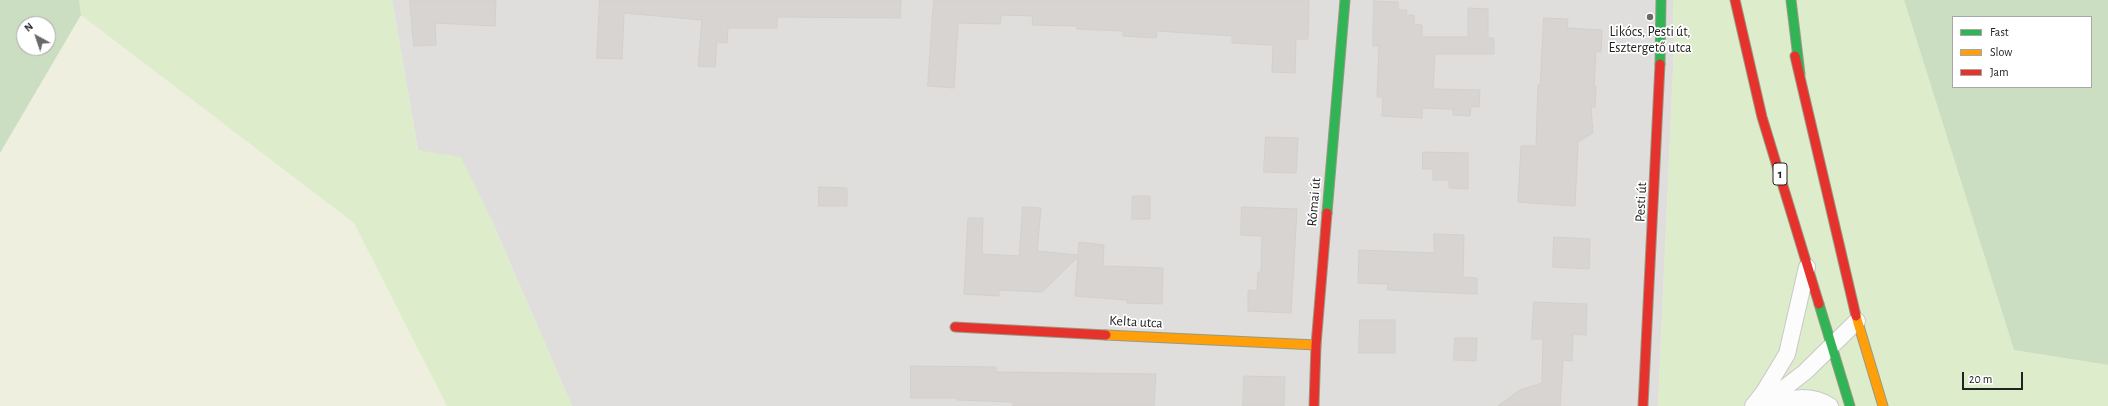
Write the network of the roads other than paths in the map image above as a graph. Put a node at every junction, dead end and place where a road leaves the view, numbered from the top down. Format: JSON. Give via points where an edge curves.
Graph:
{"nodes":[{"id":1,"x":1345,"y":0,"type":"edge"},
{"id":2,"x":1661,"y":0,"type":"edge"},
{"id":3,"x":1735,"y":0,"type":"edge"},
{"id":4,"x":1782,"y":0,"type":"edge"},
{"id":5,"x":1791,"y":0,"type":"edge"},
{"id":6,"x":1800,"y":74,"type":"junction"},
{"id":7,"x":1808,"y":263,"type":"junction"},
{"id":8,"x":1857,"y":321,"type":"junction"},
{"id":9,"x":955,"y":327,"type":"dead end"},
{"id":10,"x":1316,"y":345,"type":"junction"},
{"id":11,"x":1831,"y":346,"type":"junction"},
{"id":12,"x":1314,"y":406,"type":"edge"},
{"id":13,"x":1643,"y":406,"type":"edge"},
{"id":14,"x":1753,"y":406,"type":"edge"},
{"id":15,"x":1761,"y":406,"type":"edge"},
{"id":16,"x":1770,"y":406,"type":"edge"},
{"id":17,"x":1830,"y":406,"type":"edge"},
{"id":18,"x":1850,"y":406,"type":"edge"},
{"id":19,"x":1884,"y":406,"type":"edge"}],
"edges":[{"from":1,"to":10,"type":"main road","name":"Római út"},
{"from":2,"to":13,"type":"main road","name":"Pesti út","via":[[1660,93]]},
{"from":3,"to":7,"type":"main road","number":"1","via":[[1762,117]]},
{"from":4,"to":6,"type":"main road"},
{"from":5,"to":6,"type":"main road"},
{"from":6,"to":8,"type":"main road"},
{"from":7,"to":11,"type":"main road","number":"1"},
{"from":7,"to":14,"type":"street","via":[[1787,354]]},
{"from":8,"to":11,"type":"street"},
{"from":8,"to":19,"type":"main road"},
{"from":9,"to":10,"type":"main road","name":"Kelta utca"},
{"from":10,"to":12,"type":"main road","name":"Római út"},
{"from":11,"to":15,"type":"street","via":[[1805,372]]},
{"from":11,"to":18,"type":"main road","number":"1"},
{"from":16,"to":17,"type":"street","via":[[1801,398]]}]}
